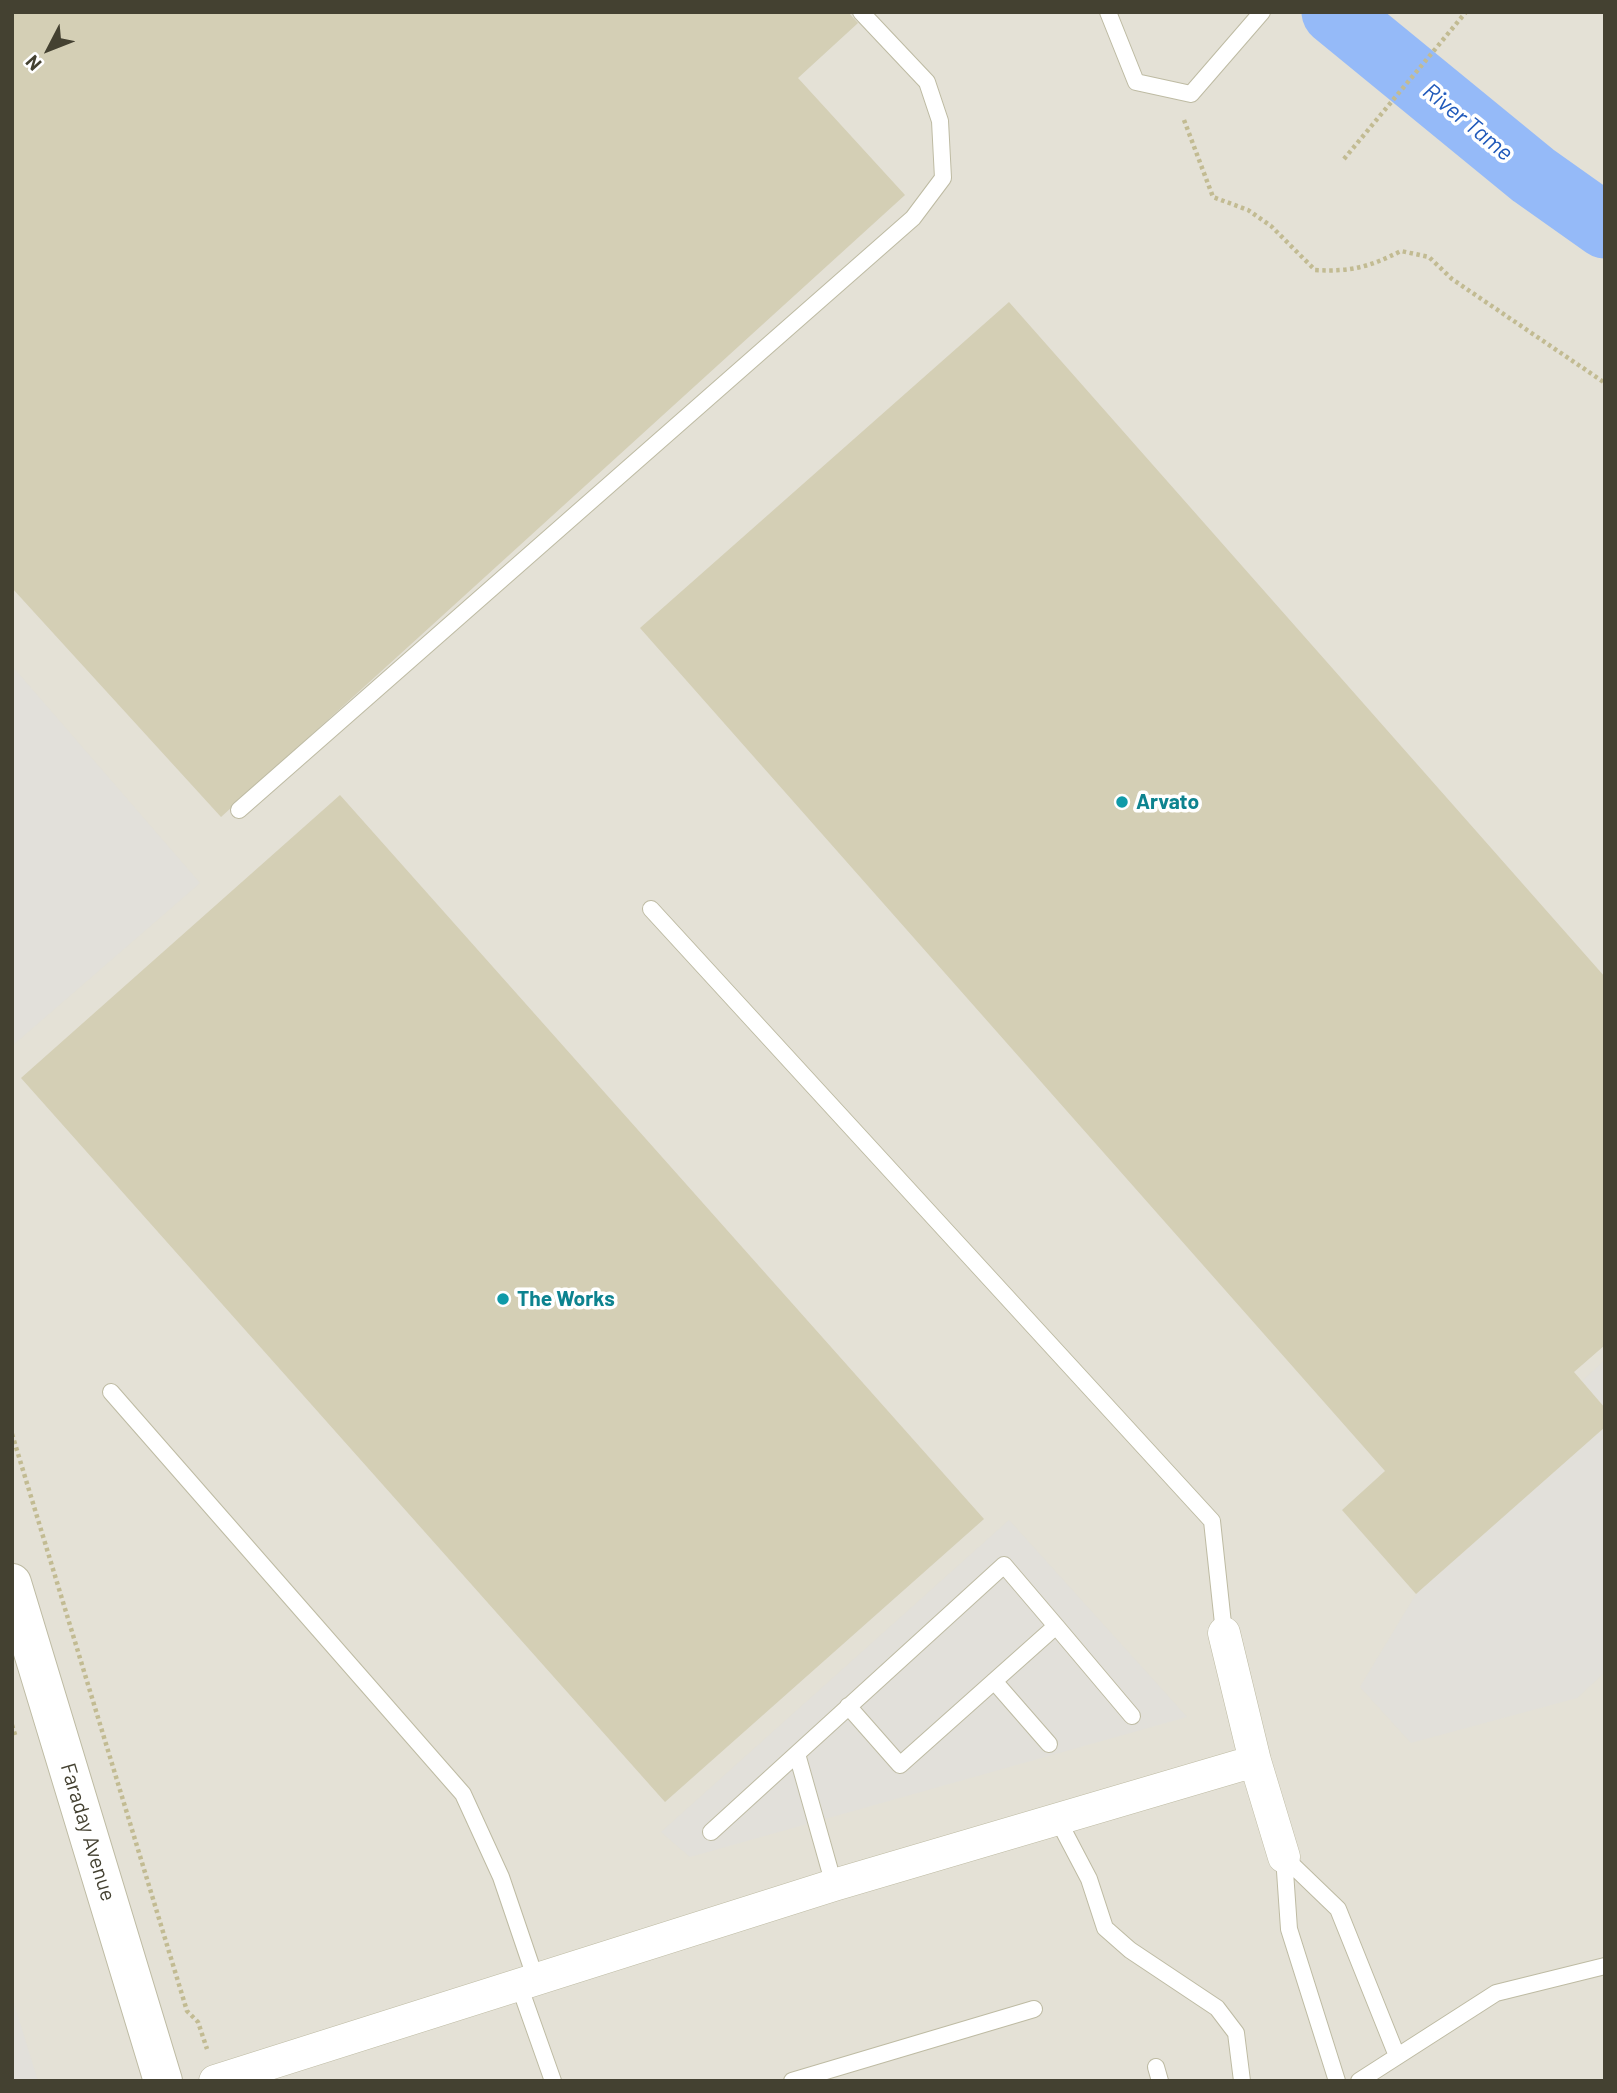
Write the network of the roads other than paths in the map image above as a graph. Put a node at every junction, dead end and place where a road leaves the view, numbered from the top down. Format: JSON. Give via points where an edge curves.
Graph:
{"nodes":[{"id":1,"x":861,"y":12,"type":"edge"},
{"id":2,"x":1108,"y":12,"type":"edge"},
{"id":3,"x":1258,"y":17,"type":"edge"},
{"id":4,"x":239,"y":810,"type":"dead end"},
{"id":5,"x":651,"y":909,"type":"dead end"},
{"id":6,"x":111,"y":1392,"type":"dead end"},
{"id":7,"x":12,"y":1583,"type":"edge"},
{"id":8,"x":1056,"y":1626,"type":"junction"},
{"id":9,"x":1224,"y":1633,"type":"joint"},
{"id":10,"x":994,"y":1681,"type":"junction"},
{"id":11,"x":848,"y":1706,"type":"junction"},
{"id":12,"x":1132,"y":1716,"type":"dead end"},
{"id":13,"x":1049,"y":1744,"type":"dead end"},
{"id":14,"x":797,"y":1754,"type":"junction"},
{"id":15,"x":1255,"y":1761,"type":"junction"},
{"id":16,"x":1058,"y":1820,"type":"junction"},
{"id":17,"x":711,"y":1832,"type":"dead end"},
{"id":18,"x":1284,"y":1857,"type":"junction"},
{"id":19,"x":834,"y":1885,"type":"junction"},
{"id":20,"x":1605,"y":1966,"type":"edge"},
{"id":21,"x":528,"y":1983,"type":"junction"},
{"id":22,"x":1034,"y":2009,"type":"dead end"},
{"id":23,"x":1397,"y":2056,"type":"junction"},
{"id":24,"x":216,"y":2080,"type":"edge"},
{"id":25,"x":163,"y":2081,"type":"edge"},
{"id":26,"x":553,"y":2081,"type":"edge"},
{"id":27,"x":792,"y":2081,"type":"edge"},
{"id":28,"x":1242,"y":2081,"type":"edge"},
{"id":29,"x":1337,"y":2081,"type":"edge"},
{"id":30,"x":1359,"y":2081,"type":"edge"}],
"edges":[{"from":1,"to":4,"type":"lane","via":[[927,82],[940,121],[943,178],[913,218]]},
{"from":2,"to":3,"type":"lane","via":[[1136,82],[1191,94]]},
{"from":5,"to":9,"type":"lane","via":[[1212,1521]]},
{"from":6,"to":21,"type":"lane","via":[[463,1794],[501,1877]]},
{"from":7,"to":25,"type":"street","name":"Faraday Avenue"},
{"from":8,"to":10,"type":"lane"},
{"from":8,"to":11,"type":"lane","via":[[1004,1565]]},
{"from":8,"to":12,"type":"lane"},
{"from":9,"to":15,"type":"street"},
{"from":10,"to":11,"type":"lane","via":[[900,1765]]},
{"from":10,"to":13,"type":"lane"},
{"from":11,"to":14,"type":"lane"},
{"from":14,"to":17,"type":"lane"},
{"from":14,"to":19,"type":"lane"},
{"from":15,"to":16,"type":"street"},
{"from":15,"to":18,"type":"street"},
{"from":16,"to":19,"type":"street"},
{"from":16,"to":28,"type":"lane","via":[[1089,1879],[1105,1928],[1217,2008],[1236,2032]]},
{"from":18,"to":23,"type":"lane","via":[[1338,1909]]},
{"from":18,"to":29,"type":"lane","via":[[1289,1929]]},
{"from":19,"to":21,"type":"street"},
{"from":20,"to":23,"type":"lane","via":[[1496,1993]]},
{"from":21,"to":24,"type":"street"},
{"from":21,"to":26,"type":"lane"},
{"from":22,"to":27,"type":"lane"},
{"from":23,"to":30,"type":"lane"}]}
